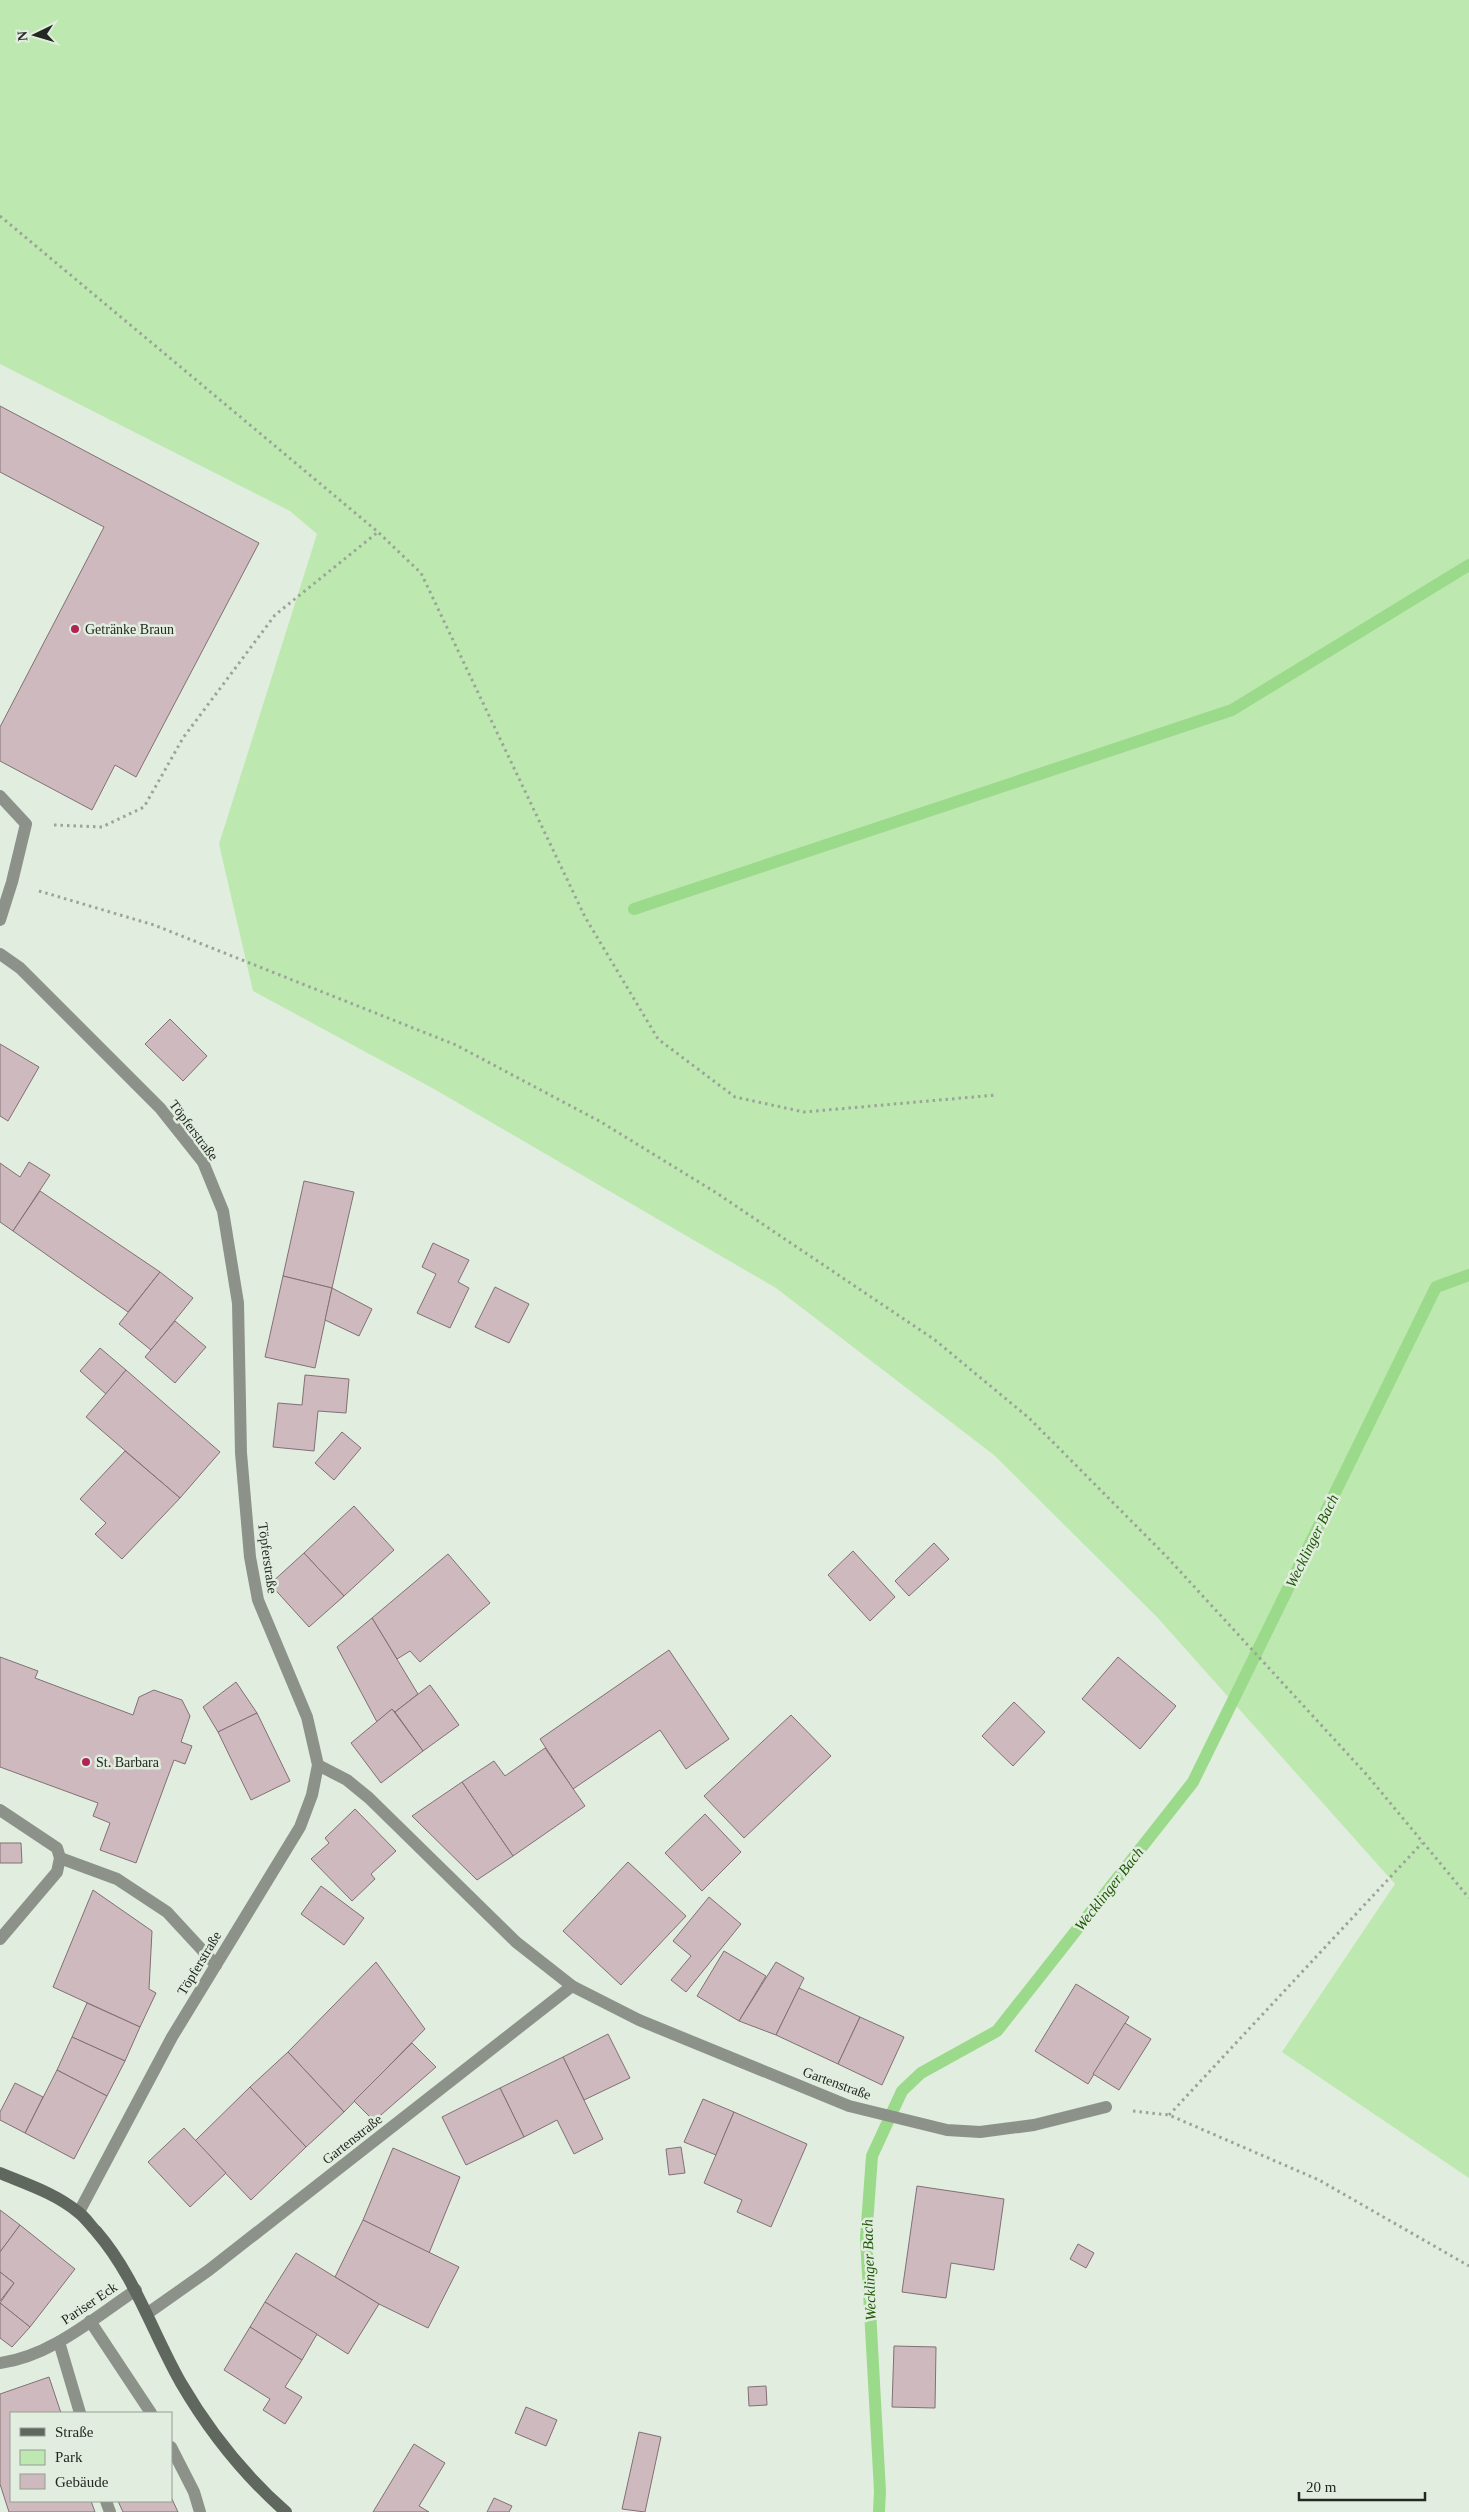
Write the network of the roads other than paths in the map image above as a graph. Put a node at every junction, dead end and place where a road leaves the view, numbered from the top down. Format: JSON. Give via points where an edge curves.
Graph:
{"nodes":[{"id":1,"x":0,"y":796,"type":"edge"},
{"id":2,"x":0,"y":920,"type":"edge"},
{"id":3,"x":0,"y":954,"type":"edge"},
{"id":4,"x":318,"y":1764,"type":"junction"},
{"id":5,"x":0,"y":1810,"type":"edge"},
{"id":6,"x":60,"y":1858,"type":"junction"},
{"id":7,"x":0,"y":1940,"type":"edge"},
{"id":8,"x":216,"y":1965,"type":"junction"},
{"id":9,"x":572,"y":1986,"type":"junction"},
{"id":10,"x":1106,"y":2107,"type":"road end"},
{"id":11,"x":0,"y":2173,"type":"edge"},
{"id":12,"x":79,"y":2212,"type":"junction"},
{"id":13,"x":136,"y":2290,"type":"junction"},
{"id":14,"x":148,"y":2313,"type":"junction"},
{"id":15,"x":90,"y":2321,"type":"junction"},
{"id":16,"x":59,"y":2342,"type":"junction"},
{"id":17,"x":0,"y":2364,"type":"edge"},
{"id":18,"x":80,"y":2412,"type":"edge"},
{"id":19,"x":150,"y":2412,"type":"edge"},
{"id":20,"x":172,"y":2449,"type":"edge"},
{"id":21,"x":200,"y":2512,"type":"edge"},
{"id":22,"x":286,"y":2512,"type":"edge"}],
"edges":[{"from":1,"to":2,"type":"street","via":[[26,824]]},
{"from":3,"to":4,"type":"street","name":"Töpferstraße","via":[[20,968],[160,1108],[204,1162],[223,1211],[238,1303],[241,1453],[250,1557],[258,1600],[307,1717]]},
{"from":4,"to":8,"type":"street","name":"Töpferstraße","via":[[312,1795],[300,1827]]},
{"from":4,"to":9,"type":"street","name":"Gartenstraße","via":[[347,1780],[368,1798],[516,1942]]},
{"from":5,"to":6,"type":"street","via":[[57,1848]]},
{"from":6,"to":7,"type":"street","via":[[56,1872]]},
{"from":6,"to":8,"type":"street","via":[[118,1879],[167,1912]]},
{"from":8,"to":12,"type":"street","name":"Töpferstraße","via":[[172,2037]]},
{"from":9,"to":10,"type":"street","name":"Gartenstraße","via":[[639,2020],[848,2106],[908,2122],[947,2130],[980,2132],[1034,2125]]},
{"from":9,"to":14,"type":"street","name":"Gartenstraße","via":[[208,2270]]},
{"from":11,"to":12,"type":"street","via":[[46,2192]]},
{"from":12,"to":13,"type":"street","via":[[107,2244]]},
{"from":13,"to":14,"type":"street"},
{"from":13,"to":15,"type":"street","name":"Pariser Eck"},
{"from":14,"to":22,"type":"street","via":[[181,2383],[219,2441],[261,2490]]},
{"from":15,"to":16,"type":"street","name":"Pariser Eck"},
{"from":15,"to":19,"type":"street"},
{"from":16,"to":17,"type":"street","name":"Pariser Eck","via":[[32,2355]]},
{"from":16,"to":18,"type":"street","name":"Pariser Eck"},
{"from":20,"to":21,"type":"street","via":[[194,2492]]}]}
